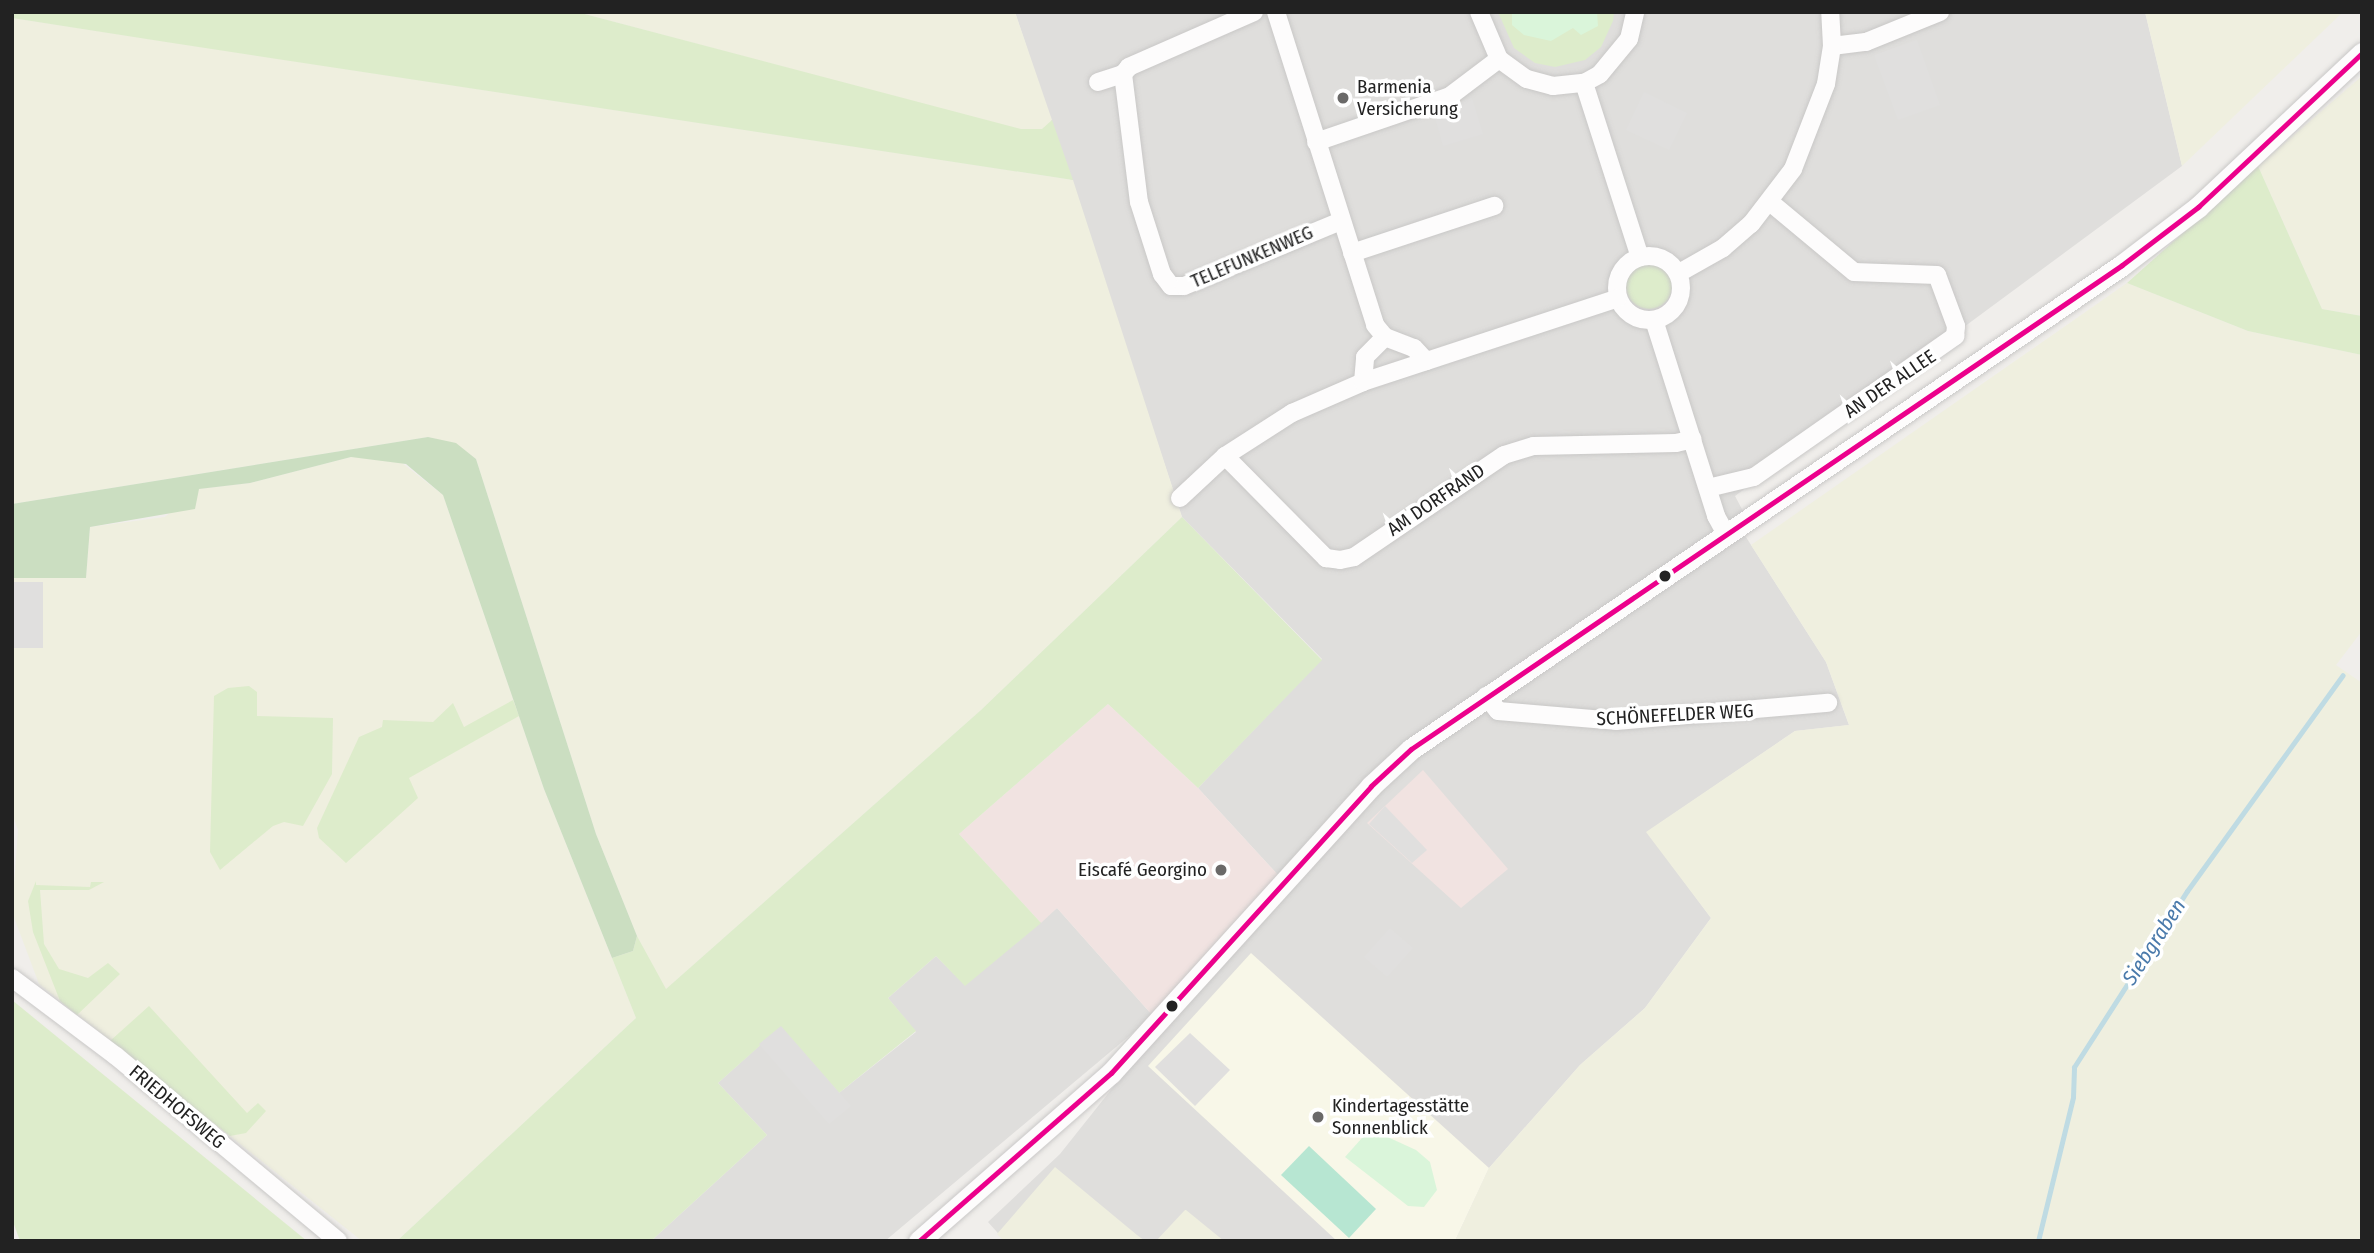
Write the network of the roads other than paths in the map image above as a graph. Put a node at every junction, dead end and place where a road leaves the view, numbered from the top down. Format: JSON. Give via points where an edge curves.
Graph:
{"nodes":[{"id":1,"x":1254,"y":12,"type":"edge"},
{"id":2,"x":1276,"y":12,"type":"edge"},
{"id":3,"x":1479,"y":12,"type":"edge"},
{"id":4,"x":1635,"y":12,"type":"edge"},
{"id":5,"x":1830,"y":12,"type":"edge"},
{"id":6,"x":1940,"y":12,"type":"edge"},
{"id":7,"x":1832,"y":46,"type":"junction"},
{"id":8,"x":2362,"y":53,"type":"edge"},
{"id":9,"x":1499,"y":59,"type":"junction"},
{"id":10,"x":1124,"y":74,"type":"junction"},
{"id":11,"x":1098,"y":82,"type":"dead end"},
{"id":12,"x":1584,"y":83,"type":"junction"},
{"id":13,"x":1316,"y":142,"type":"junction"},
{"id":14,"x":1770,"y":202,"type":"junction"},
{"id":15,"x":1494,"y":206,"type":"dead end"},
{"id":16,"x":1341,"y":221,"type":"junction"},
{"id":17,"x":1352,"y":253,"type":"junction"},
{"id":18,"x":1640,"y":257,"type":"junction"},
{"id":19,"x":1679,"y":273,"type":"junction"},
{"id":20,"x":1618,"y":298,"type":"junction"},
{"id":21,"x":1654,"y":320,"type":"junction"},
{"id":22,"x":1385,"y":338,"type":"junction"},
{"id":23,"x":1426,"y":361,"type":"junction"},
{"id":24,"x":1363,"y":382,"type":"junction"},
{"id":25,"x":1693,"y":439,"type":"junction"},
{"id":26,"x":1225,"y":456,"type":"junction"},
{"id":27,"x":1708,"y":488,"type":"junction"},
{"id":28,"x":1180,"y":498,"type":"dead end"},
{"id":29,"x":1727,"y":536,"type":"junction"},
{"id":30,"x":1486,"y":696,"type":"junction"},
{"id":31,"x":1828,"y":703,"type":"dead end"},
{"id":32,"x":12,"y":978,"type":"edge"},
{"id":33,"x":338,"y":1241,"type":"edge"},
{"id":34,"x":919,"y":1241,"type":"edge"}],
"edges":[{"from":1,"to":10,"type":"street","via":[[1129,67]]},
{"from":2,"to":13,"type":"street"},
{"from":3,"to":9,"type":"street"},
{"from":4,"to":12,"type":"street","via":[[1629,39],[1616,59]]},
{"from":5,"to":7,"type":"street"},
{"from":6,"to":7,"type":"street","via":[[1866,42]]},
{"from":7,"to":14,"type":"street","via":[[1809,139]]},
{"from":8,"to":29,"type":"street","via":[[2198,207],[2122,265]]},
{"from":9,"to":12,"type":"street","via":[[1527,79],[1553,86]]},
{"from":9,"to":13,"type":"street","via":[[1450,96]]},
{"from":10,"to":11,"type":"street"},
{"from":10,"to":16,"type":"street","name":"TELEFUNKENWEG","via":[[1139,202],[1162,274],[1171,286],[1184,286]]},
{"from":12,"to":18,"type":"street"},
{"from":13,"to":16,"type":"street"},
{"from":14,"to":19,"type":"street","via":[[1723,248]]},
{"from":14,"to":27,"type":"street","name":"AN DER ALLEE","via":[[1854,272],[1937,275],[1956,326],[1955,336],[1754,477]]},
{"from":15,"to":17,"type":"street"},
{"from":16,"to":17,"type":"street"},
{"from":17,"to":22,"type":"street","via":[[1375,325]]},
{"from":18,"to":19,"type":"street","via":[[1665,259]]},
{"from":18,"to":20,"type":"street","via":[[1618,278]]},
{"from":19,"to":21,"type":"street","via":[[1679,302],[1673,311]]},
{"from":20,"to":21,"type":"street","via":[[1636,318]]},
{"from":20,"to":23,"type":"street"},
{"from":21,"to":25,"type":"street"},
{"from":22,"to":23,"type":"street","via":[[1414,348]]},
{"from":22,"to":24,"type":"street","via":[[1366,357]]},
{"from":23,"to":24,"type":"street"},
{"from":24,"to":26,"type":"street","via":[[1292,413]]},
{"from":25,"to":26,"type":"street","name":"AM DORFRAND","via":[[1534,446],[1504,455],[1354,557],[1340,560],[1326,558]]},
{"from":25,"to":27,"type":"street"},
{"from":26,"to":28,"type":"street"},
{"from":27,"to":29,"type":"street"},
{"from":29,"to":30,"type":"street"},
{"from":30,"to":31,"type":"street","name":"SCHÖNEFELDER WEG","via":[[1498,711],[1616,721]]},
{"from":30,"to":34,"type":"street","via":[[1390,767],[1111,1073]]},
{"from":32,"to":33,"type":"street","name":"FRIEDHOFSWEG","via":[[116,1056]]}]}
